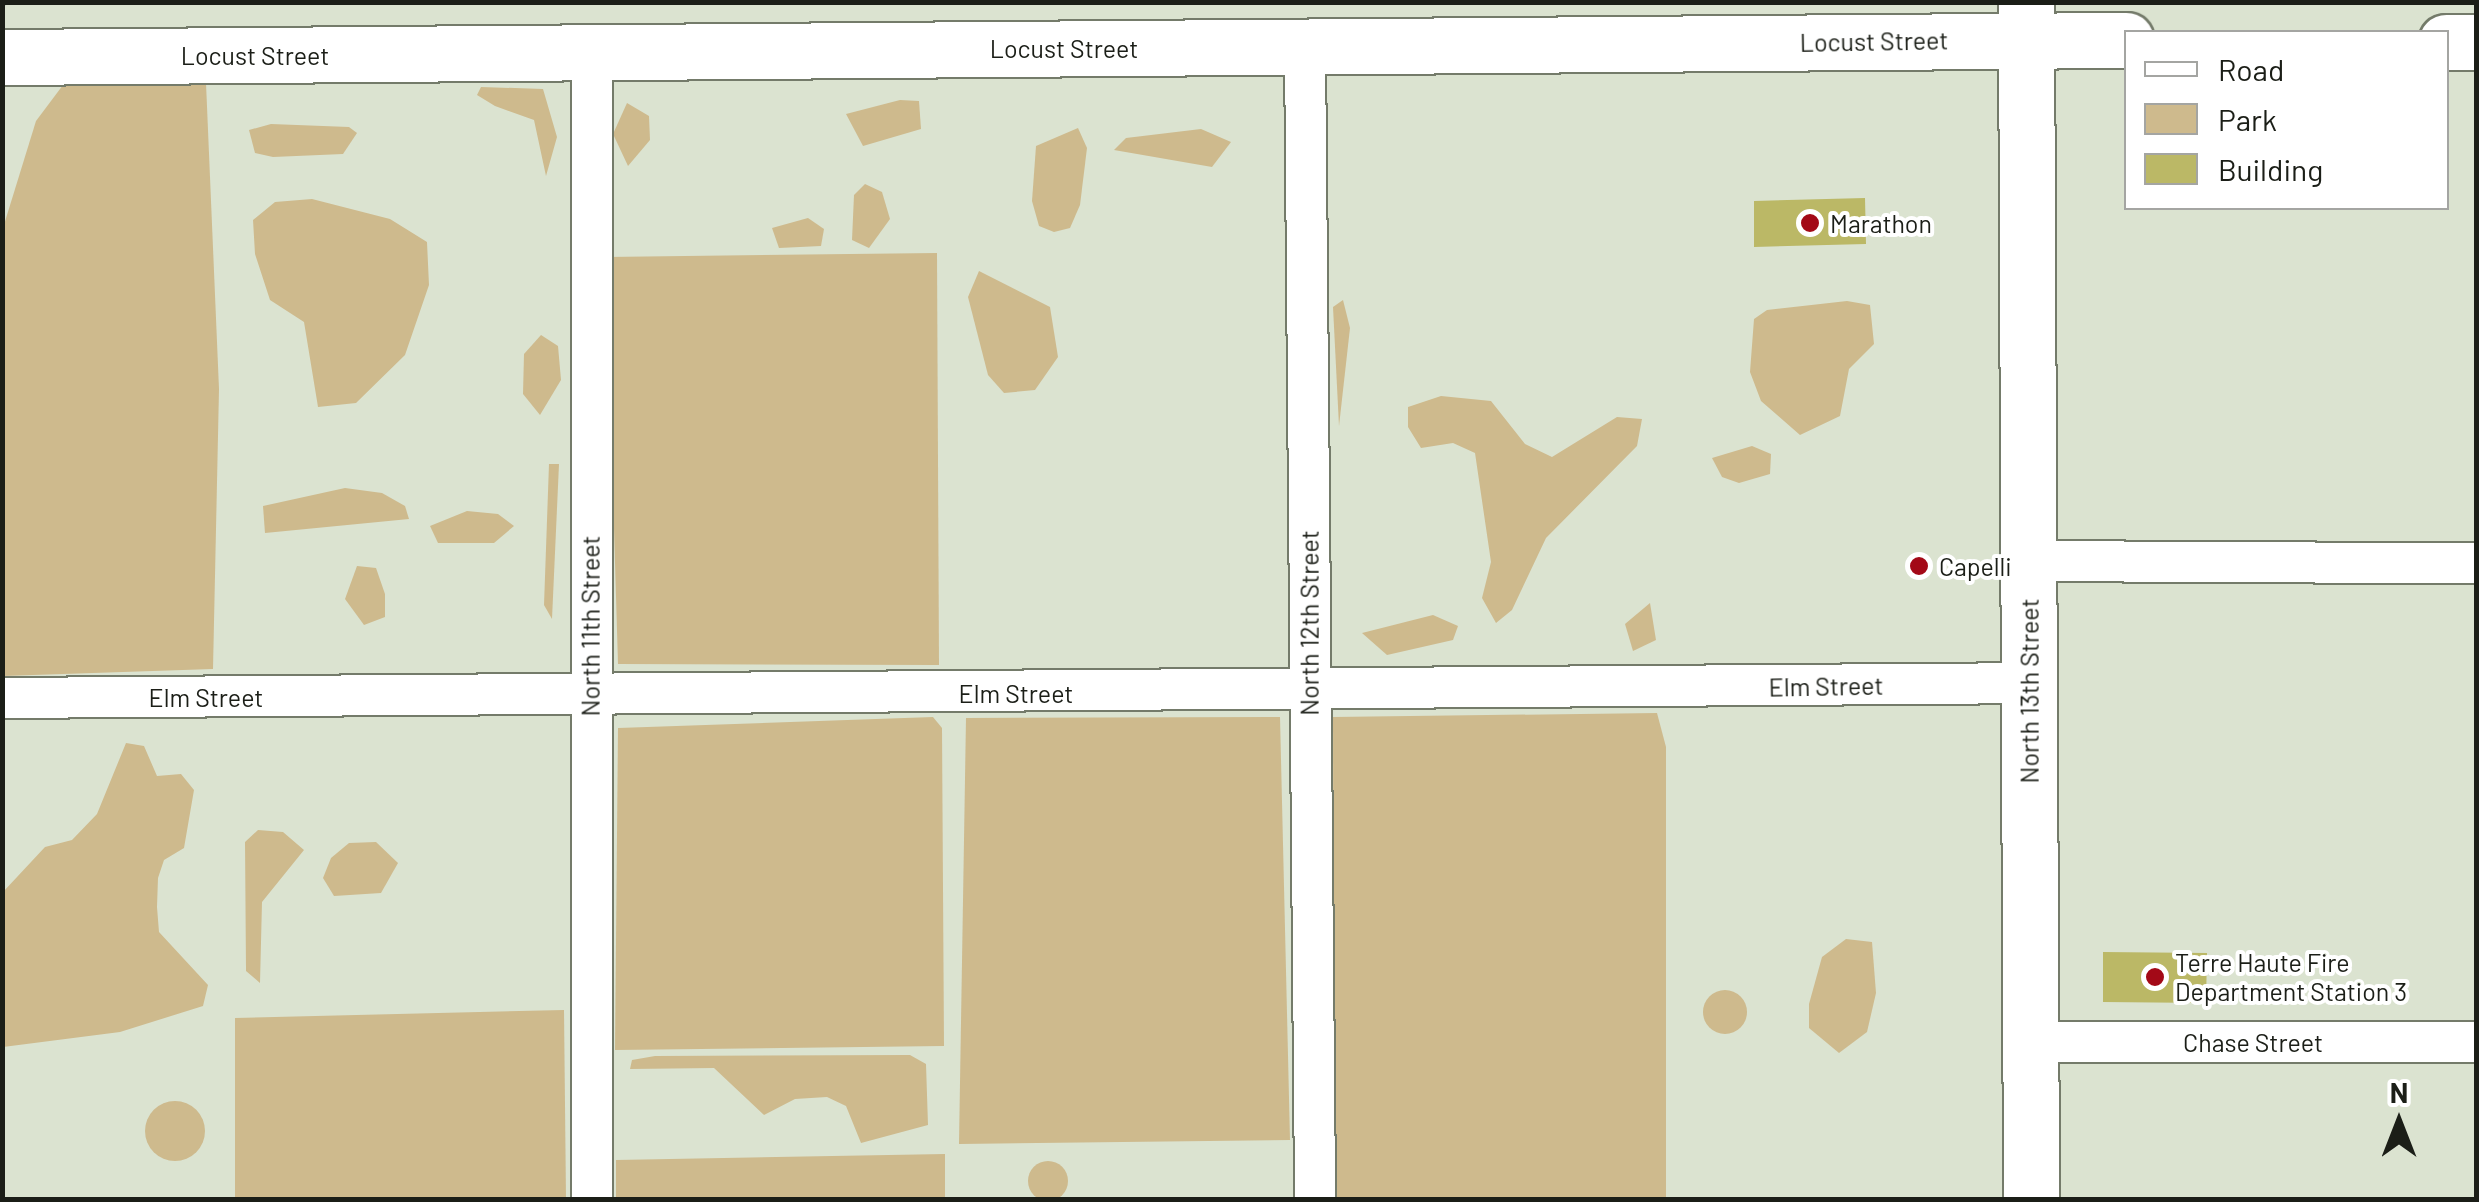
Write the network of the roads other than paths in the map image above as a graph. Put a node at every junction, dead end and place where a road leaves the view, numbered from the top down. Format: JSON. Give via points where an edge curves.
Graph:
{"nodes":[{"id":1,"x":2026,"y":21,"type":"edge"},
{"id":2,"x":2124,"y":40,"type":"edge"},
{"id":3,"x":2449,"y":42,"type":"edge"},
{"id":4,"x":2476,"y":42,"type":"edge"},
{"id":5,"x":1305,"y":46,"type":"junction"},
{"id":6,"x":592,"y":52,"type":"junction"},
{"id":7,"x":2,"y":57,"type":"edge"},
{"id":8,"x":2028,"y":561,"type":"junction"},
{"id":9,"x":2476,"y":562,"type":"edge"},
{"id":10,"x":2029,"y":683,"type":"junction"},
{"id":11,"x":1309,"y":690,"type":"junction"},
{"id":12,"x":590,"y":696,"type":"junction"},
{"id":13,"x":2,"y":698,"type":"edge"},
{"id":14,"x":2030,"y":1042,"type":"junction"},
{"id":15,"x":2476,"y":1042,"type":"edge"},
{"id":16,"x":592,"y":1200,"type":"edge"},
{"id":17,"x":1315,"y":1200,"type":"edge"},
{"id":18,"x":2031,"y":1200,"type":"edge"}],
"edges":[{"from":1,"to":2,"type":"street","name":"Locust Street"},
{"from":1,"to":5,"type":"street","name":"Locust Street"},
{"from":1,"to":8,"type":"street","name":"North 13th Street"},
{"from":3,"to":4,"type":"street"},
{"from":5,"to":6,"type":"street","name":"Locust Street"},
{"from":5,"to":11,"type":"street","name":"North 12th Street"},
{"from":6,"to":7,"type":"street","name":"Locust Street"},
{"from":6,"to":12,"type":"street","name":"North 11th Street"},
{"from":8,"to":9,"type":"street"},
{"from":8,"to":10,"type":"street","name":"North 13th Street"},
{"from":10,"to":11,"type":"street","name":"Elm Street"},
{"from":10,"to":14,"type":"street","name":"North 13th Street"},
{"from":11,"to":12,"type":"street","name":"Elm Street"},
{"from":11,"to":17,"type":"street","name":"North 12th Street"},
{"from":12,"to":13,"type":"street","name":"Elm Street"},
{"from":12,"to":16,"type":"street","name":"North 11th Street"},
{"from":14,"to":15,"type":"street","name":"Chase Street"},
{"from":14,"to":18,"type":"street","name":"North 13th Street"}]}
